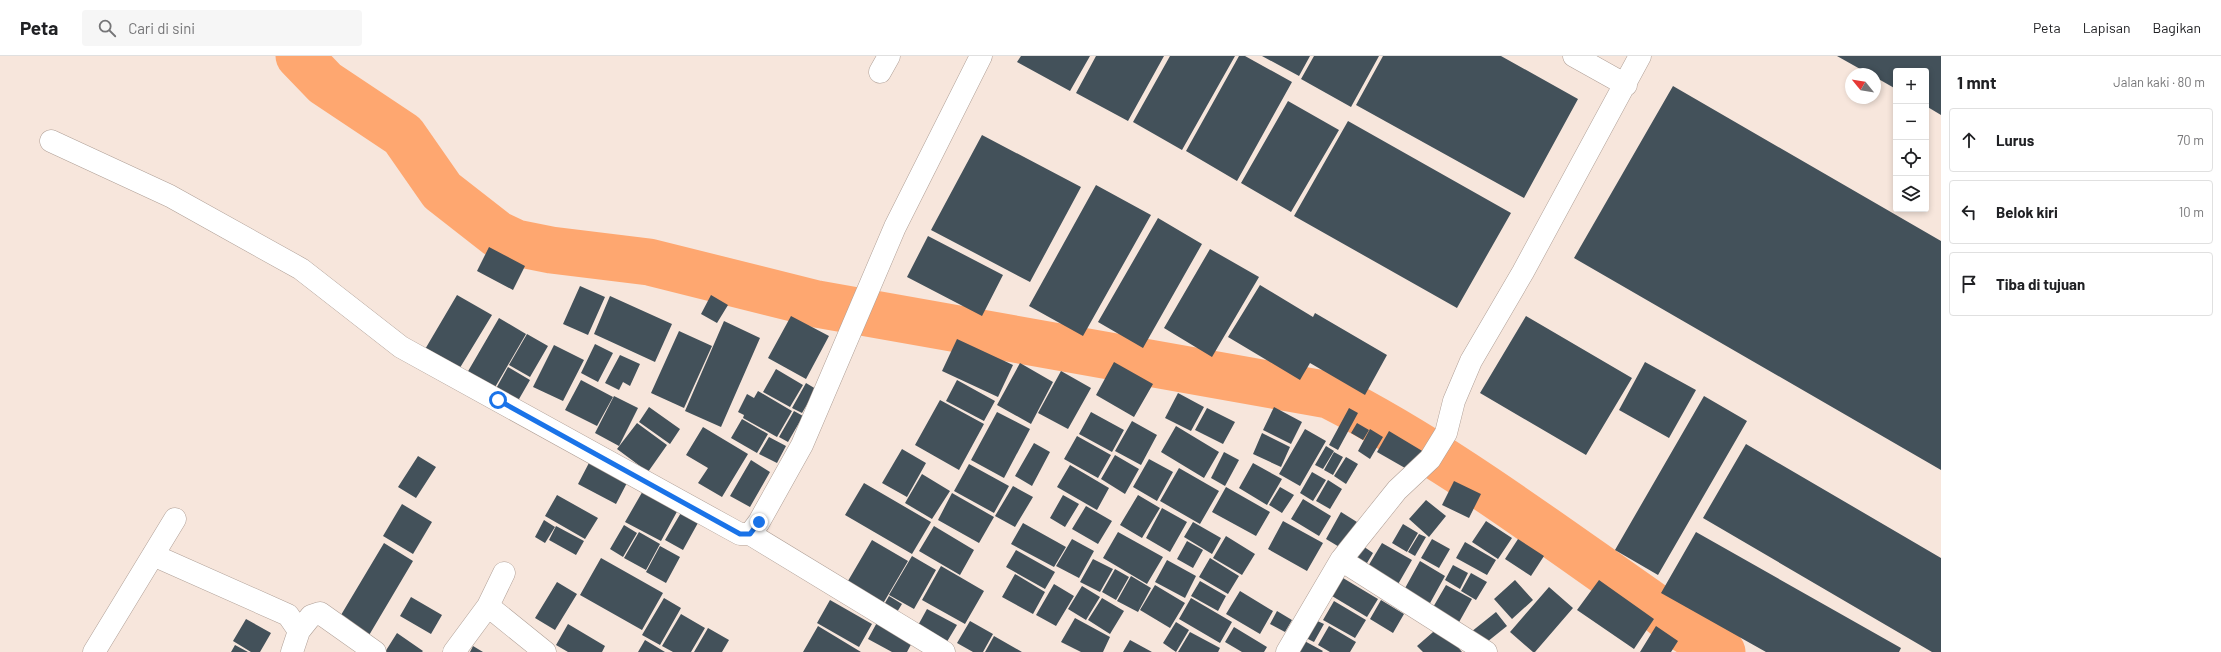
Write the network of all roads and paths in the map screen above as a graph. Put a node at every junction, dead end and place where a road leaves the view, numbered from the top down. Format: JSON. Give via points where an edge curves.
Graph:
{"nodes":[{"id":1,"x":981,"y":56,"type":"edge"},
{"id":2,"x":1574,"y":56,"type":"edge"},
{"id":3,"x":1640,"y":56,"type":"edge"},
{"id":4,"x":1626,"y":85,"type":"junction"},
{"id":5,"x":51,"y":141,"type":"dead end"},
{"id":6,"x":175,"y":519,"type":"dead end"},
{"id":7,"x":750,"y":534,"type":"junction"},
{"id":8,"x":153,"y":555,"type":"junction"},
{"id":9,"x":1341,"y":560,"type":"junction"},
{"id":10,"x":504,"y":573,"type":"dead end"},
{"id":11,"x":488,"y":606,"type":"junction"},
{"id":12,"x":299,"y":631,"type":"junction"},
{"id":13,"x":94,"y":652,"type":"edge"},
{"id":14,"x":292,"y":652,"type":"edge"},
{"id":15,"x":375,"y":652,"type":"edge"},
{"id":16,"x":454,"y":652,"type":"edge"},
{"id":17,"x":545,"y":652,"type":"edge"},
{"id":18,"x":944,"y":652,"type":"edge"},
{"id":19,"x":1287,"y":652,"type":"edge"},
{"id":20,"x":1486,"y":652,"type":"edge"}],
"edges":[{"from":1,"to":7,"type":"street","via":[[896,227],[802,445]]},
{"from":2,"to":4,"type":"street"},
{"from":3,"to":4,"type":"street"},
{"from":4,"to":9,"type":"street","via":[[1471,361],[1454,401],[1446,433],[1430,459],[1397,490]]},
{"from":5,"to":7,"type":"street","via":[[170,196],[301,269],[401,347],[734,531]]},
{"from":6,"to":8,"type":"street"},
{"from":7,"to":18,"type":"street"},
{"from":8,"to":12,"type":"street","via":[[288,615]]},
{"from":8,"to":13,"type":"street"},
{"from":9,"to":19,"type":"street"},
{"from":9,"to":20,"type":"street"},
{"from":10,"to":11,"type":"street"},
{"from":11,"to":16,"type":"street"},
{"from":11,"to":17,"type":"street"},
{"from":12,"to":14,"type":"street"},
{"from":12,"to":15,"type":"street","via":[[311,616],[320,613]]}]}
